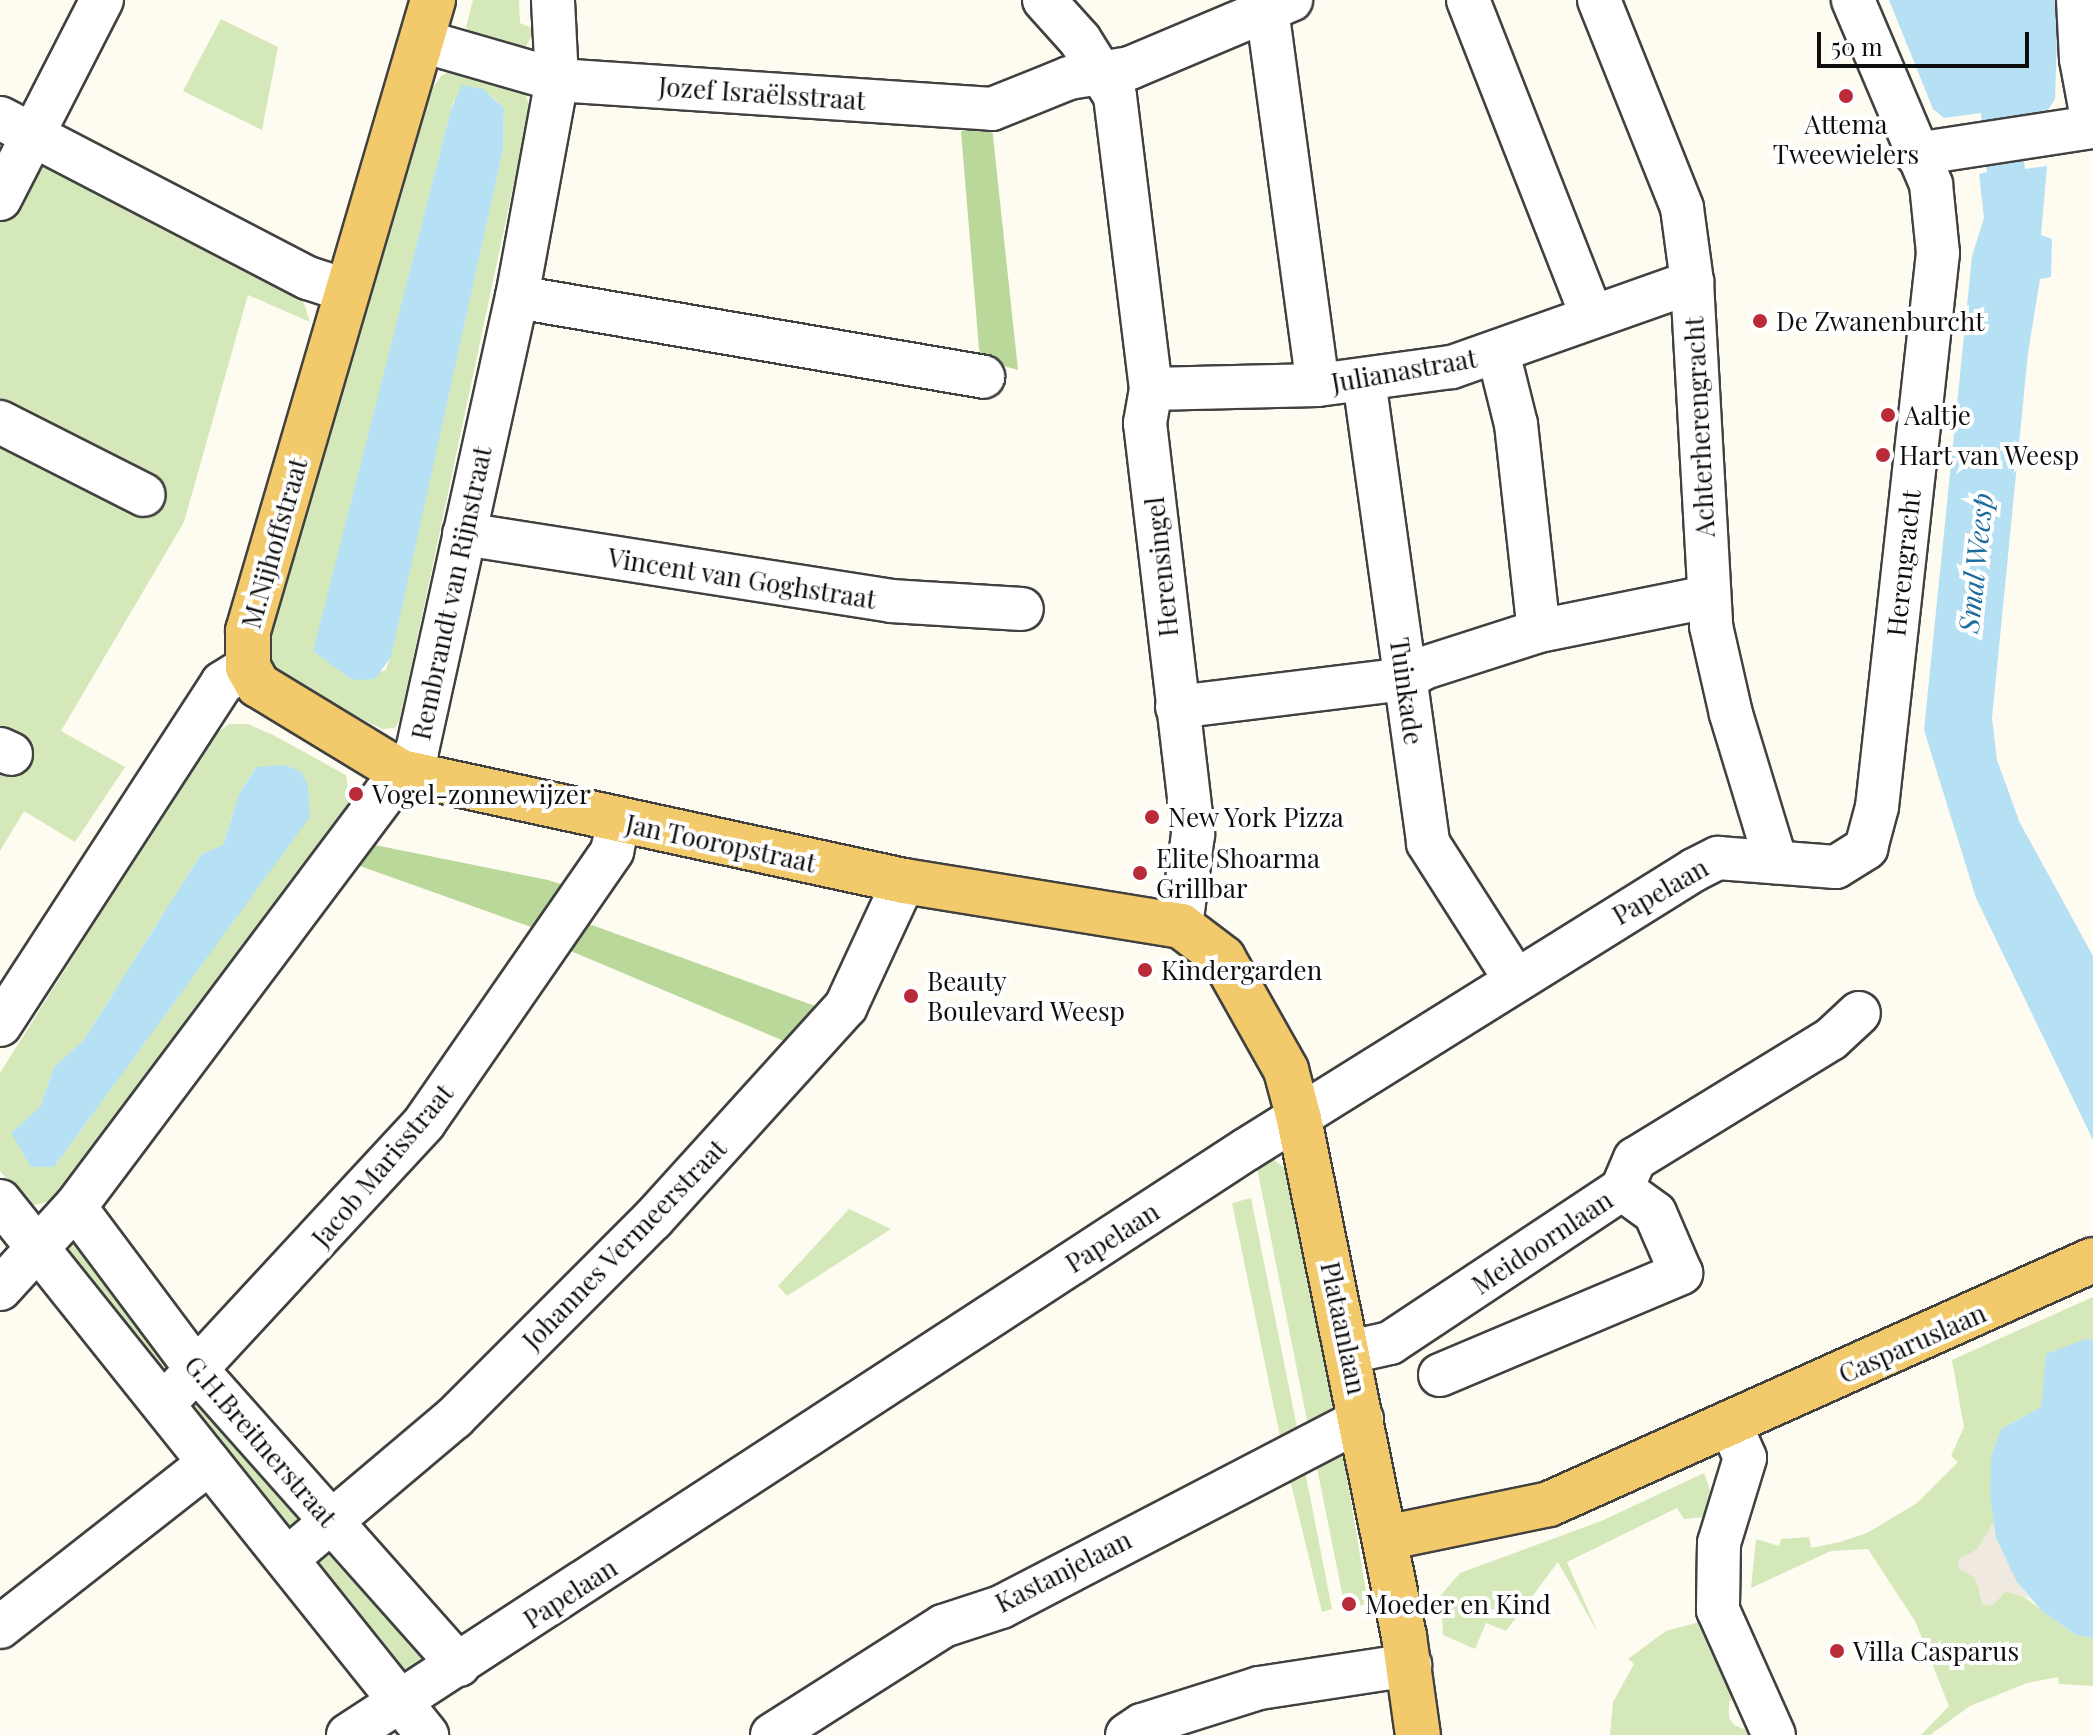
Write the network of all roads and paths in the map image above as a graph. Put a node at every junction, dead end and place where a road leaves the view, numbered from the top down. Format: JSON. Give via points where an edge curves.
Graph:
{"nodes":[{"id":1,"x":102,"y":0,"type":"edge"},
{"id":2,"x":553,"y":0,"type":"edge"},
{"id":3,"x":1044,"y":0,"type":"edge"},
{"id":4,"x":1468,"y":0,"type":"edge"},
{"id":5,"x":1599,"y":0,"type":"edge"},
{"id":6,"x":1853,"y":0,"type":"edge"},
{"id":7,"x":2078,"y":0,"type":"edge"},
{"id":8,"x":1279,"y":5,"type":"edge"},
{"id":9,"x":427,"y":20,"type":"edge"},
{"id":10,"x":1102,"y":72,"type":"junction"},
{"id":11,"x":557,"y":80,"type":"junction"},
{"id":12,"x":2093,"y":126,"type":"edge"},
{"id":13,"x":17,"y":127,"type":"edge"},
{"id":14,"x":1916,"y":154,"type":"junction"},
{"id":15,"x":0,"y":199,"type":"edge"},
{"id":16,"x":1692,"y":282,"type":"junction"},
{"id":17,"x":348,"y":291,"type":"junction"},
{"id":18,"x":517,"y":297,"type":"junction"},
{"id":19,"x":1592,"y":317,"type":"junction"},
{"id":20,"x":1498,"y":352,"type":"junction"},
{"id":21,"x":983,"y":377,"type":"dead end"},
{"id":22,"x":1364,"y":380,"type":"junction"},
{"id":23,"x":1318,"y":385,"type":"junction"},
{"id":24,"x":1151,"y":389,"type":"junction"},
{"id":25,"x":0,"y":422,"type":"edge"},
{"id":26,"x":144,"y":495,"type":"dead end"},
{"id":27,"x":464,"y":534,"type":"junction"},
{"id":28,"x":1708,"y":597,"type":"junction"},
{"id":29,"x":1022,"y":609,"type":"dead end"},
{"id":30,"x":1539,"y":631,"type":"junction"},
{"id":31,"x":248,"y":667,"type":"junction"},
{"id":32,"x":1405,"y":679,"type":"junction"},
{"id":33,"x":1177,"y":707,"type":"junction"},
{"id":34,"x":401,"y":772,"type":"junction"},
{"id":35,"x":1877,"y":807,"type":"joint"},
{"id":36,"x":619,"y":821,"type":"junction"},
{"id":37,"x":1776,"y":862,"type":"junction"},
{"id":38,"x":904,"y":881,"type":"junction"},
{"id":39,"x":1181,"y":926,"type":"junction"},
{"id":40,"x":1515,"y":979,"type":"junction"},
{"id":41,"x":1859,"y":1013,"type":"dead end"},
{"id":42,"x":0,"y":1025,"type":"edge"},
{"id":43,"x":1299,"y":1119,"type":"junction"},
{"id":44,"x":1622,"y":1189,"type":"junction"},
{"id":45,"x":0,"y":1201,"type":"edge"},
{"id":46,"x":75,"y":1207,"type":"junction"},
{"id":47,"x":37,"y":1247,"type":"junction"},
{"id":48,"x":2093,"y":1260,"type":"edge"},
{"id":49,"x":0,"y":1289,"type":"edge"},
{"id":50,"x":1350,"y":1352,"type":"junction"},
{"id":51,"x":196,"y":1369,"type":"junction"},
{"id":52,"x":1440,"y":1375,"type":"dead end"},
{"id":53,"x":164,"y":1404,"type":"junction"},
{"id":54,"x":1362,"y":1419,"type":"junction"},
{"id":55,"x":1730,"y":1424,"type":"junction"},
{"id":56,"x":209,"y":1463,"type":"junction"},
{"id":57,"x":329,"y":1522,"type":"junction"},
{"id":58,"x":1385,"y":1538,"type":"junction"},
{"id":59,"x":287,"y":1559,"type":"junction"},
{"id":60,"x":0,"y":1627,"type":"edge"},
{"id":61,"x":459,"y":1665,"type":"junction"},
{"id":62,"x":1410,"y":1665,"type":"junction"},
{"id":63,"x":402,"y":1701,"type":"junction"},
{"id":64,"x":348,"y":1735,"type":"edge"},
{"id":65,"x":427,"y":1735,"type":"edge"},
{"id":66,"x":772,"y":1735,"type":"edge"},
{"id":67,"x":1127,"y":1735,"type":"edge"},
{"id":68,"x":1418,"y":1735,"type":"edge"},
{"id":69,"x":1774,"y":1735,"type":"edge"}],
"edges":[{"from":1,"to":13,"type":"street"},
{"from":2,"to":11,"type":"street","name":"Rembrandt van Rijnstraat"},
{"from":3,"to":10,"type":"street","name":"Herensingel"},
{"from":4,"to":19,"type":"street"},
{"from":5,"to":16,"type":"street","name":"Achterherengracht","via":[[1682,208]]},
{"from":6,"to":14,"type":"street","name":"Herengracht"},
{"from":7,"to":12,"type":"street"},
{"from":8,"to":10,"type":"street","name":"Jozef Israëlsstraat","via":[[1130,68]]},
{"from":8,"to":23,"type":"street"},
{"from":9,"to":11,"type":"street","name":"Jozef Israëlsstraat"},
{"from":9,"to":17,"type":"main road","name":"M.Nijhoffstraat"},
{"from":10,"to":11,"type":"street","name":"Jozef Israëlsstraat","via":[[1069,78],[992,109]]},
{"from":10,"to":24,"type":"street","name":"Herensingel","via":[[1115,96]]},
{"from":11,"to":18,"type":"street","name":"Rembrandt van Rijnstraat"},
{"from":12,"to":14,"type":"street"},
{"from":13,"to":15,"type":"street"},
{"from":13,"to":17,"type":"street","via":[[308,278]]},
{"from":14,"to":35,"type":"street","name":"Herengracht","via":[[1931,184],[1938,253]]},
{"from":16,"to":19,"type":"street","name":"Julianastraat"},
{"from":16,"to":28,"type":"street","name":"Achterherengracht"},
{"from":17,"to":31,"type":"main road","name":"M.Nijhoffstraat","via":[[248,631]]},
{"from":18,"to":21,"type":"street"},
{"from":18,"to":27,"type":"street","name":"Rembrandt van Rijnstraat"},
{"from":19,"to":20,"type":"street","name":"Julianastraat"},
{"from":20,"to":22,"type":"street","name":"Julianastraat","via":[[1452,367]]},
{"from":20,"to":30,"type":"street","via":[[1516,424]]},
{"from":22,"to":23,"type":"street","name":"Julianastraat"},
{"from":22,"to":32,"type":"street","name":"Tuinkade"},
{"from":23,"to":24,"type":"street","name":"Julianastraat"},
{"from":24,"to":33,"type":"street","name":"Herensingel","via":[[1145,423]]},
{"from":25,"to":26,"type":"street"},
{"from":27,"to":29,"type":"street","name":"Vincent van Goghstraat","via":[[891,601]]},
{"from":27,"to":34,"type":"street","name":"Rembrandt van Rijnstraat","via":[[417,751]]},
{"from":28,"to":30,"type":"street"},
{"from":28,"to":37,"type":"street","name":"Achterherengracht","via":[[1731,714]]},
{"from":30,"to":32,"type":"street"},
{"from":31,"to":34,"type":"main road","name":"Jan Tooropstraat","via":[[258,685]]},
{"from":31,"to":42,"type":"street","name":"M.Nijhoffstraat","via":[[222,683]]},
{"from":32,"to":33,"type":"street"},
{"from":32,"to":40,"type":"street","name":"Tuinkade","via":[[1428,843]]},
{"from":33,"to":39,"type":"street","name":"Herensingel","via":[[1193,834]]},
{"from":34,"to":36,"type":"main road","name":"Jan Tooropstraat"},
{"from":34,"to":46,"type":"street","name":"Rembrandt van Rijnstraat"},
{"from":35,"to":37,"type":"street","name":"Papelaan","via":[[1866,848],[1855,858],[1836,867]]},
{"from":36,"to":38,"type":"main road","name":"Jan Tooropstraat"},
{"from":36,"to":51,"type":"street","name":"Jacob Marisstraat","via":[[612,851],[424,1123]]},
{"from":37,"to":40,"type":"street","name":"Papelaan","via":[[1718,858]]},
{"from":38,"to":39,"type":"main road","name":"Jan Tooropstraat"},
{"from":38,"to":57,"type":"street","name":"Johannes Vermeerstraat","via":[[846,1006],[653,1219],[454,1418]]},
{"from":39,"to":43,"type":"main road","via":[[1223,958],[1286,1070]]},
{"from":40,"to":43,"type":"street","name":"Papelaan"},
{"from":41,"to":44,"type":"street","via":[[1831,1039],[1635,1159]]},
{"from":43,"to":50,"type":"main road","name":"Plataanlaan"},
{"from":43,"to":61,"type":"street","name":"Papelaan"},
{"from":44,"to":50,"type":"street","name":"Meidoornlaan","via":[[1390,1343]]},
{"from":44,"to":52,"type":"street","name":"Meidoornlaan","via":[[1655,1213],[1681,1273]]},
{"from":45,"to":47,"type":"street","name":"G.H.Breitnerstraat"},
{"from":46,"to":47,"type":"street","name":"Rembrandt van Rijnstraat"},
{"from":46,"to":51,"type":"street","name":"G.H.Breitnerstraat"},
{"from":47,"to":49,"type":"street","name":"Rembrandt van Rijnstraat"},
{"from":47,"to":53,"type":"street","name":"G.H.Breitnerstraat"},
{"from":48,"to":55,"type":"main road","name":"Casparuslaan"},
{"from":50,"to":54,"type":"main road","name":"Plataanlaan"},
{"from":51,"to":53,"type":"street","name":"Jacob Marisstraat"},
{"from":51,"to":57,"type":"street","name":"G.H.Breitnerstraat"},
{"from":53,"to":56,"type":"street","name":"G.H.Breitnerstraat"},
{"from":54,"to":58,"type":"main road","name":"Plataanlaan"},
{"from":54,"to":66,"type":"street","name":"Kastanjelaan","via":[[1001,1607],[943,1626]]},
{"from":55,"to":58,"type":"main road","name":"Casparuslaan","via":[[1549,1504]]},
{"from":55,"to":69,"type":"street","via":[[1745,1458],[1719,1543],[1718,1610]]},
{"from":56,"to":59,"type":"street","name":"G.H.Breitnerstraat"},
{"from":56,"to":60,"type":"street"},
{"from":57,"to":59,"type":"street","name":"Johannes Vermeerstraat"},
{"from":57,"to":61,"type":"street","name":"G.H.Breitnerstraat"},
{"from":58,"to":62,"type":"main road","name":"Plataanlaan"},
{"from":59,"to":63,"type":"street","name":"G.H.Breitnerstraat"},
{"from":61,"to":63,"type":"street","name":"Papelaan"},
{"from":62,"to":67,"type":"street","via":[[1246,1691]]},
{"from":62,"to":68,"type":"main road","name":"Plataanlaan"},
{"from":63,"to":64,"type":"street","name":"Papelaan"},
{"from":63,"to":65,"type":"street","name":"G.H.Breitnerstraat"}]}
